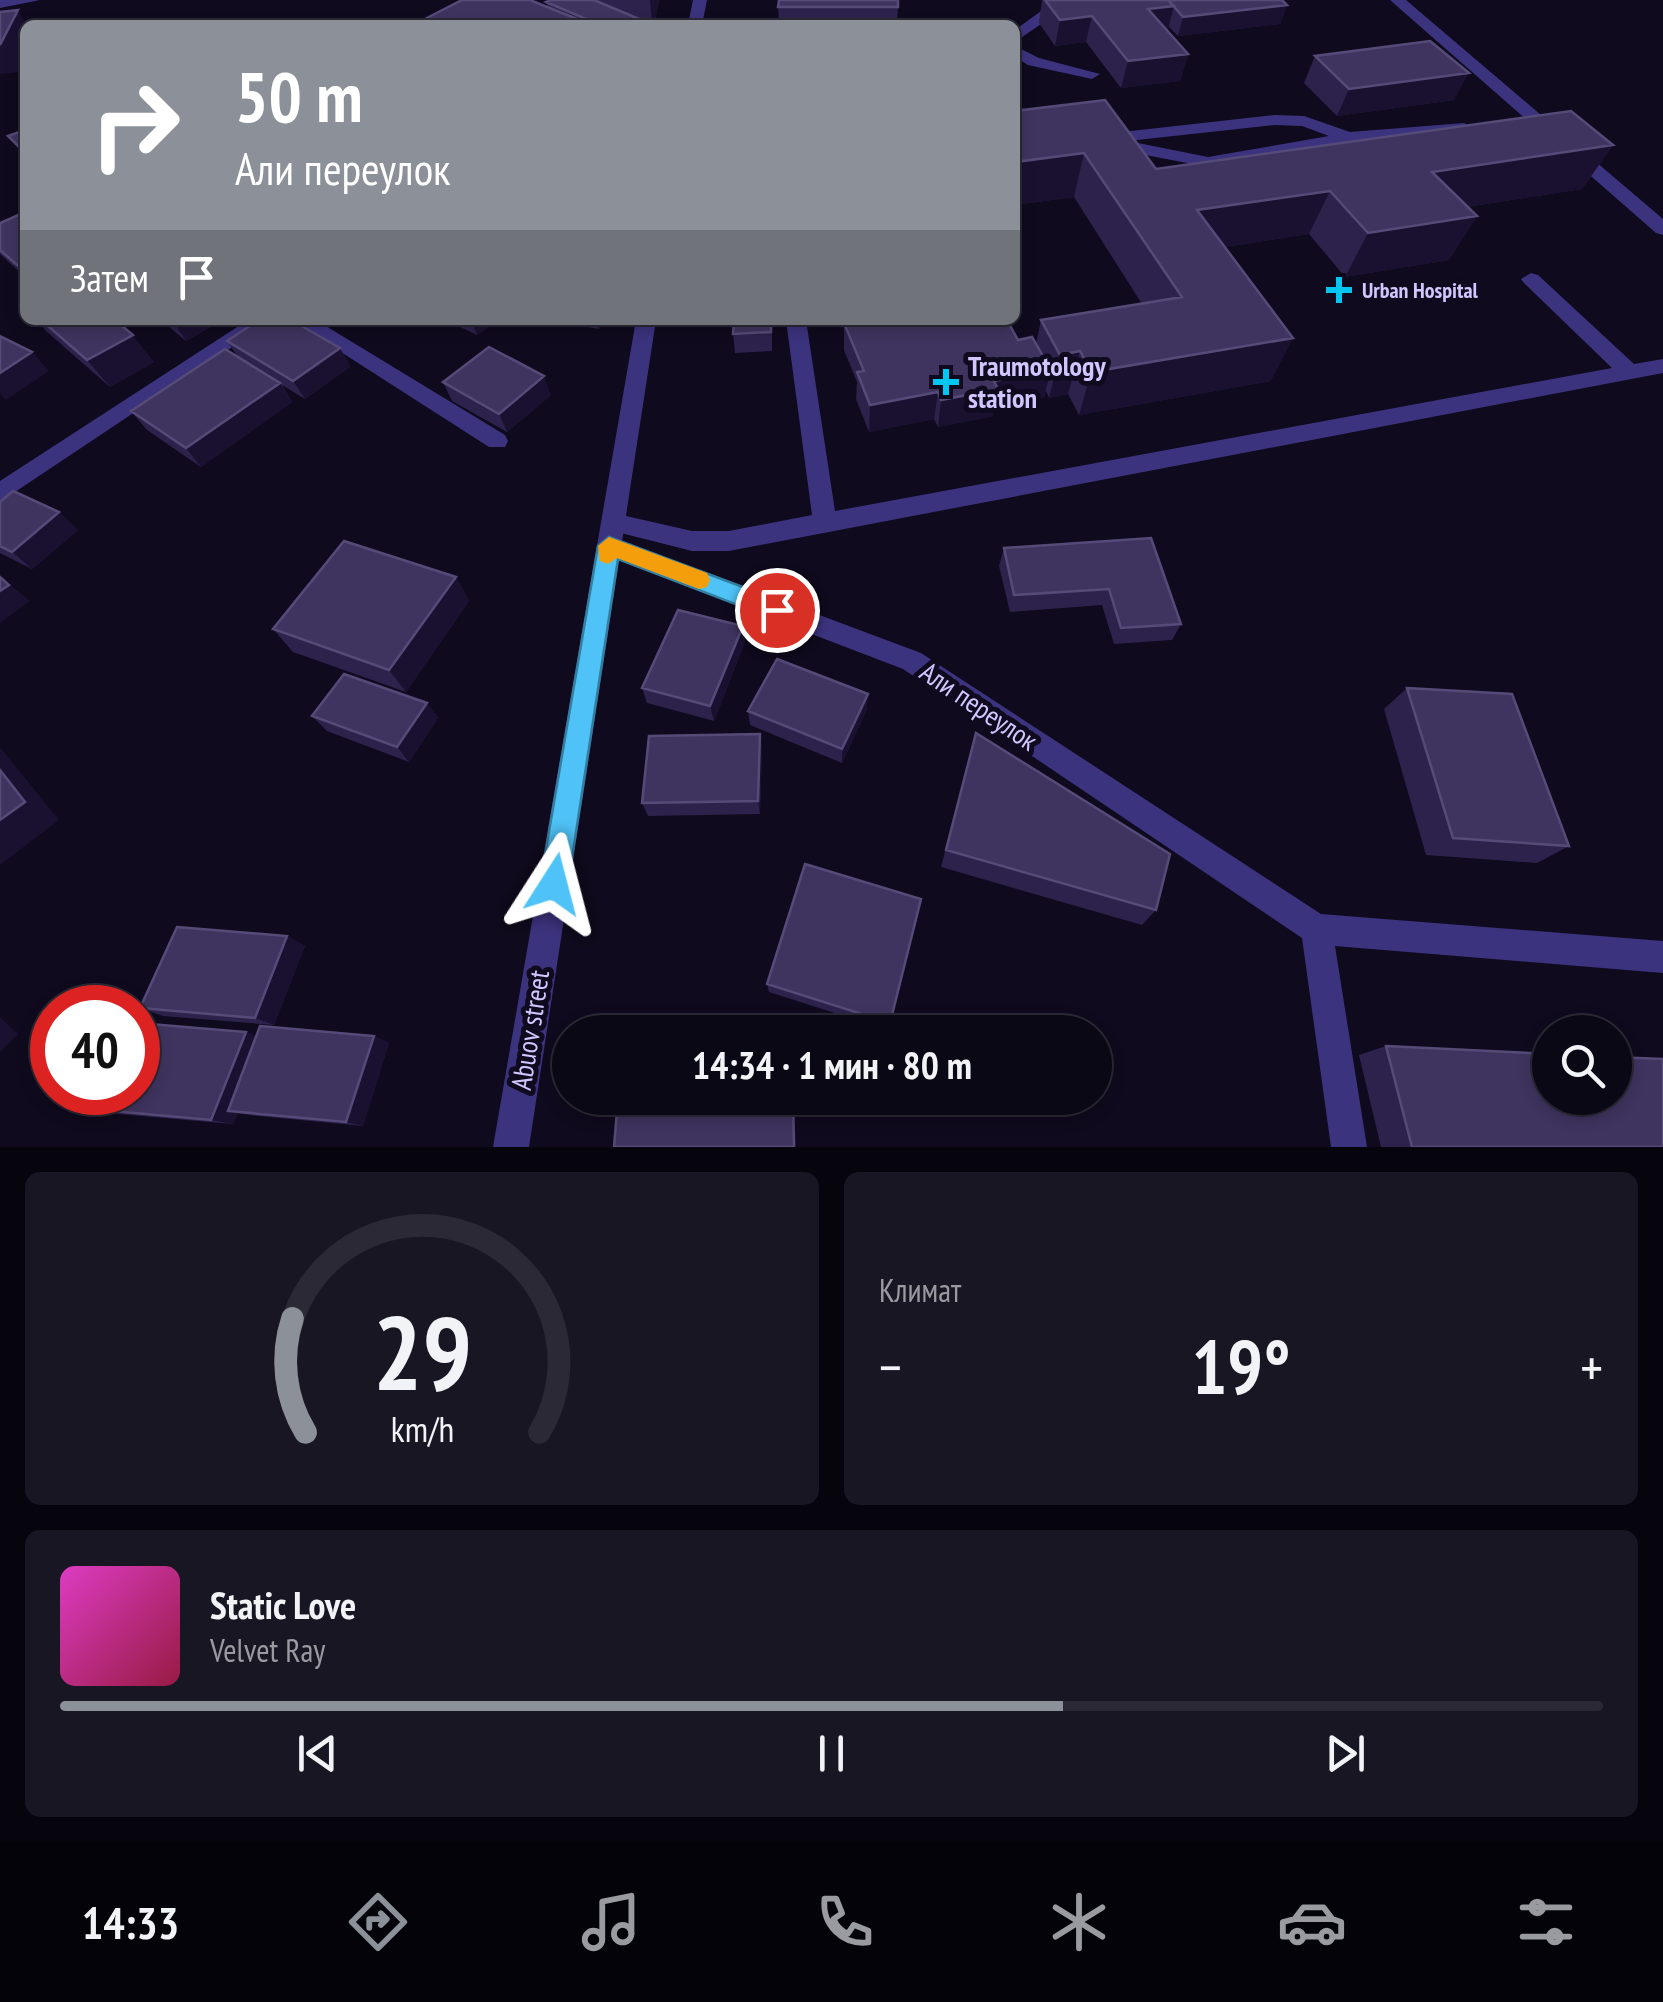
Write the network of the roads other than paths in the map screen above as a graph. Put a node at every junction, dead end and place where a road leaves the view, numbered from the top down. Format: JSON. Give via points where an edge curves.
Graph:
{"nodes":[{"id":1,"x":33,"y":0,"type":"edge"},
{"id":2,"x":1122,"y":0,"type":"edge"},
{"id":3,"x":1397,"y":0,"type":"edge"},
{"id":4,"x":0,"y":4,"type":"edge"},
{"id":5,"x":1020,"y":34,"type":"edge"},
{"id":6,"x":1020,"y":55,"type":"edge"},
{"id":7,"x":1092,"y":74,"type":"dead end"},
{"id":8,"x":1540,"y":123,"type":"junction"},
{"id":9,"x":1521,"y":124,"type":"edge"},
{"id":10,"x":1483,"y":127,"type":"edge"},
{"id":11,"x":1348,"y":137,"type":"junction"},
{"id":12,"x":1663,"y":229,"type":"edge"},
{"id":13,"x":1532,"y":279,"type":"dead end"},
{"id":14,"x":255,"y":325,"type":"edge"},
{"id":15,"x":310,"y":325,"type":"edge"},
{"id":16,"x":645,"y":325,"type":"edge"},
{"id":17,"x":797,"y":325,"type":"edge"},
{"id":18,"x":1663,"y":366,"type":"edge"},
{"id":19,"x":1630,"y":372,"type":"junction"},
{"id":20,"x":497,"y":440,"type":"dead end"},
{"id":21,"x":0,"y":494,"type":"edge"},
{"id":22,"x":825,"y":524,"type":"junction"},
{"id":23,"x":611,"y":534,"type":"junction"},
{"id":24,"x":1316,"y":930,"type":"junction"},
{"id":25,"x":1663,"y":957,"type":"edge"},
{"id":26,"x":511,"y":1147,"type":"edge"},
{"id":27,"x":1348,"y":1147,"type":"edge"}],
"edges":[{"from":1,"to":4,"type":"street"},
{"from":2,"to":5,"type":"street","via":[[1053,9]]},
{"from":3,"to":8,"type":"street"},
{"from":6,"to":7,"type":"street"},
{"from":8,"to":9,"type":"street"},
{"from":8,"to":12,"type":"street"},
{"from":10,"to":11,"type":"street"},
{"from":11,"to":11,"type":"street","via":[[1275,120],[1097,140],[1208,162]]},
{"from":13,"to":19,"type":"street"},
{"from":14,"to":21,"type":"street"},
{"from":15,"to":20,"type":"street"},
{"from":16,"to":23,"type":"street","name":"Abuov street"},
{"from":17,"to":22,"type":"street"},
{"from":18,"to":19,"type":"street"},
{"from":19,"to":22,"type":"street"},
{"from":22,"to":23,"type":"street","via":[[710,541]]},
{"from":23,"to":24,"type":"street","name":"Али переулок","via":[[912,661]]},
{"from":23,"to":26,"type":"street","name":"Abuov street"},
{"from":24,"to":25,"type":"street","name":"Али переулок"},
{"from":24,"to":27,"type":"street"}]}
